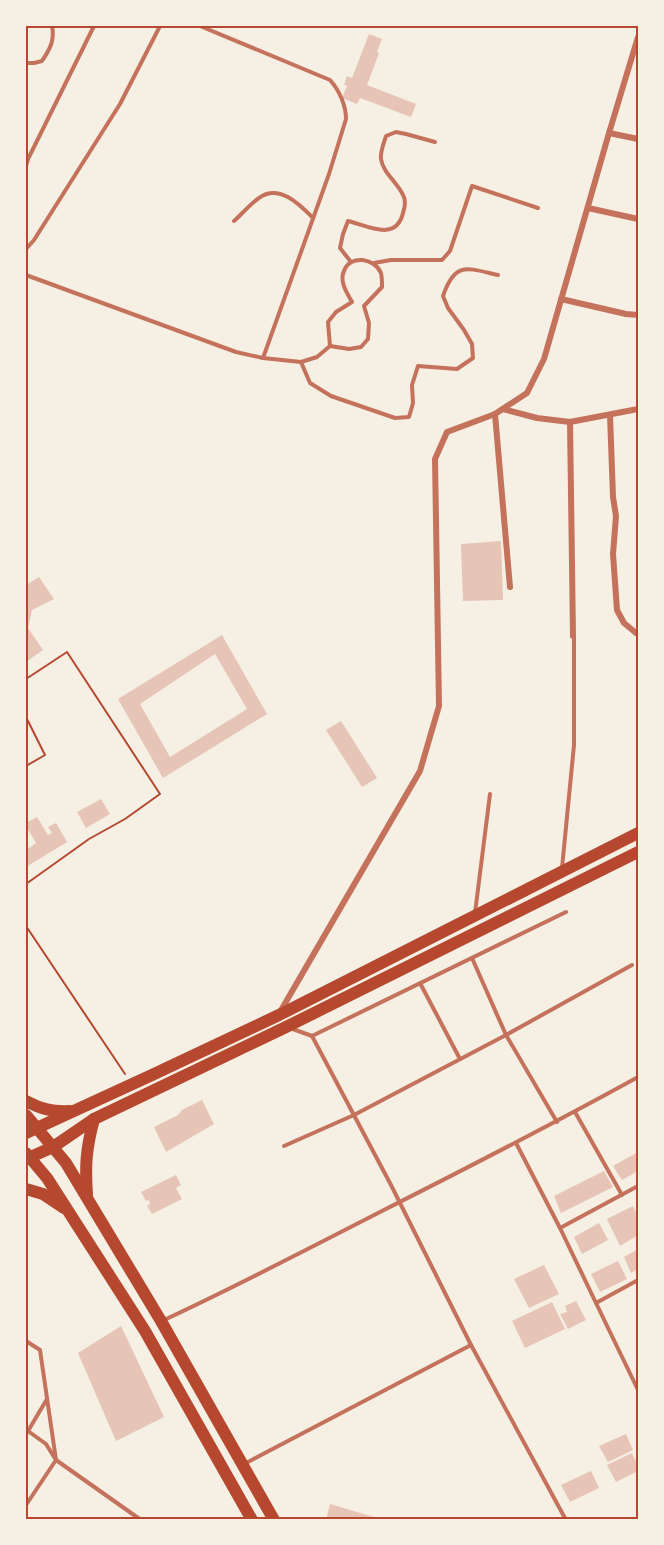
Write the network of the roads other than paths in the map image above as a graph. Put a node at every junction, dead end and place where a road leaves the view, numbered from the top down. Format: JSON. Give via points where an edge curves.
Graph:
{"nodes":[{"id":1,"x":52,"y":26,"type":"edge"},
{"id":2,"x":94,"y":26,"type":"edge"},
{"id":3,"x":160,"y":26,"type":"edge"},
{"id":4,"x":200,"y":26,"type":"edge"},
{"id":5,"x":639,"y":37,"type":"edge"},
{"id":6,"x":636,"y":55,"type":"edge"},
{"id":7,"x":26,"y":63,"type":"edge"},
{"id":8,"x":609,"y":133,"type":"junction"},
{"id":9,"x":639,"y":140,"type":"edge"},
{"id":10,"x":435,"y":142,"type":"dead end"},
{"id":11,"x":26,"y":166,"type":"edge"},
{"id":12,"x":538,"y":208,"type":"dead end"},
{"id":13,"x":588,"y":208,"type":"junction"},
{"id":14,"x":314,"y":218,"type":"junction"},
{"id":15,"x":639,"y":219,"type":"edge"},
{"id":16,"x":234,"y":221,"type":"dead end"},
{"id":17,"x":26,"y":249,"type":"edge"},
{"id":18,"x":351,"y":262,"type":"junction"},
{"id":19,"x":374,"y":263,"type":"junction"},
{"id":20,"x":26,"y":275,"type":"edge"},
{"id":21,"x":498,"y":275,"type":"dead end"},
{"id":22,"x":561,"y":299,"type":"junction"},
{"id":23,"x":639,"y":315,"type":"edge"},
{"id":24,"x":330,"y":346,"type":"junction"},
{"id":25,"x":263,"y":358,"type":"junction"},
{"id":26,"x":301,"y":362,"type":"junction"},
{"id":27,"x":503,"y":409,"type":"junction"},
{"id":28,"x":639,"y":409,"type":"edge"},
{"id":29,"x":495,"y":414,"type":"junction"},
{"id":30,"x":610,"y":415,"type":"junction"},
{"id":31,"x":570,"y":422,"type":"junction"},
{"id":32,"x":510,"y":587,"type":"dead end"},
{"id":33,"x":636,"y":633,"type":"dead end"},
{"id":34,"x":573,"y":636,"type":"joint"},
{"id":35,"x":490,"y":794,"type":"dead end"},
{"id":36,"x":638,"y":833,"type":"edge"},
{"id":37,"x":639,"y":852,"type":"edge"},
{"id":38,"x":562,"y":872,"type":"junction"},
{"id":39,"x":566,"y":912,"type":"dead end"},
{"id":40,"x":475,"y":916,"type":"junction"},
{"id":41,"x":472,"y":958,"type":"junction"},
{"id":42,"x":632,"y":964,"type":"dead end"},
{"id":43,"x":420,"y":983,"type":"junction"},
{"id":44,"x":279,"y":1015,"type":"junction"},
{"id":45,"x":286,"y":1027,"type":"junction"},
{"id":46,"x":506,"y":1035,"type":"junction"},
{"id":47,"x":312,"y":1036,"type":"junction"},
{"id":48,"x":460,"y":1059,"type":"junction"},
{"id":49,"x":638,"y":1079,"type":"edge"},
{"id":50,"x":26,"y":1101,"type":"edge"},
{"id":51,"x":77,"y":1110,"type":"junction"},
{"id":52,"x":575,"y":1112,"type":"junction"},
{"id":53,"x":26,"y":1115,"type":"edge"},
{"id":54,"x":354,"y":1115,"type":"junction"},
{"id":55,"x":94,"y":1119,"type":"junction"},
{"id":56,"x":557,"y":1122,"type":"junction"},
{"id":57,"x":31,"y":1131,"type":"edge"},
{"id":58,"x":516,"y":1143,"type":"junction"},
{"id":59,"x":284,"y":1146,"type":"dead end"},
{"id":60,"x":53,"y":1147,"type":"junction"},
{"id":61,"x":27,"y":1156,"type":"edge"},
{"id":62,"x":639,"y":1186,"type":"edge"},
{"id":63,"x":26,"y":1189,"type":"edge"},
{"id":64,"x":622,"y":1195,"type":"junction"},
{"id":65,"x":88,"y":1200,"type":"junction"},
{"id":66,"x":399,"y":1203,"type":"junction"},
{"id":67,"x":67,"y":1210,"type":"junction"},
{"id":68,"x":560,"y":1228,"type":"junction"},
{"id":69,"x":639,"y":1280,"type":"edge"},
{"id":70,"x":596,"y":1303,"type":"junction"},
{"id":71,"x":161,"y":1321,"type":"junction"},
{"id":72,"x":26,"y":1341,"type":"edge"},
{"id":73,"x":471,"y":1345,"type":"junction"},
{"id":74,"x":639,"y":1390,"type":"edge"},
{"id":75,"x":47,"y":1399,"type":"junction"},
{"id":76,"x":27,"y":1432,"type":"edge"},
{"id":77,"x":56,"y":1460,"type":"junction"},
{"id":78,"x":242,"y":1464,"type":"junction"},
{"id":79,"x":26,"y":1505,"type":"edge"},
{"id":80,"x":141,"y":1520,"type":"edge"},
{"id":81,"x":252,"y":1520,"type":"edge"},
{"id":82,"x":274,"y":1520,"type":"edge"},
{"id":83,"x":566,"y":1520,"type":"edge"}],
"edges":[{"from":1,"to":7,"type":"lane","via":[[53,44],[42,61]]},
{"from":2,"to":11,"type":"lane"},
{"from":3,"to":17,"type":"lane","via":[[120,104]]},
{"from":4,"to":14,"type":"lane","via":[[330,80],[336,86],[346,118]]},
{"from":5,"to":6,"type":"street"},
{"from":6,"to":8,"type":"street"},
{"from":8,"to":9,"type":"street"},
{"from":8,"to":13,"type":"street"},
{"from":10,"to":18,"type":"lane","via":[[396,132],[386,136],[381,159],[405,198],[403,213],[399,225],[388,231],[348,221],[340,248]]},
{"from":12,"to":19,"type":"lane","via":[[472,186],[450,251],[442,260]]},
{"from":13,"to":15,"type":"street"},
{"from":13,"to":22,"type":"street"},
{"from":14,"to":16,"type":"lane","via":[[295,201],[276,194],[258,198]]},
{"from":14,"to":25,"type":"lane"},
{"from":18,"to":19,"type":"lane","via":[[361,259]]},
{"from":18,"to":24,"type":"lane","via":[[343,280],[351,302],[328,322]]},
{"from":19,"to":24,"type":"lane","via":[[381,273],[382,287],[364,306],[368,339],[361,347]]},
{"from":20,"to":25,"type":"lane","via":[[236,352]]},
{"from":21,"to":26,"type":"lane","via":[[460,270],[452,275],[443,296],[472,344],[472,358],[457,369],[418,366],[409,417],[395,418],[331,396],[310,383]]},
{"from":22,"to":23,"type":"street"},
{"from":22,"to":27,"type":"street","via":[[544,359],[527,393]]},
{"from":24,"to":26,"type":"lane","via":[[317,357]]},
{"from":25,"to":26,"type":"lane"},
{"from":27,"to":29,"type":"street"},
{"from":27,"to":31,"type":"street"},
{"from":28,"to":30,"type":"street"},
{"from":29,"to":32,"type":"street"},
{"from":29,"to":44,"type":"street","via":[[447,432],[435,459],[438,706],[420,771]]},
{"from":30,"to":31,"type":"street"},
{"from":30,"to":33,"type":"street","via":[[617,610]]},
{"from":31,"to":34,"type":"street"},
{"from":34,"to":38,"type":"lane","via":[[574,745]]},
{"from":35,"to":40,"type":"lane"},
{"from":36,"to":38,"type":"main road"},
{"from":37,"to":45,"type":"main road"},
{"from":38,"to":40,"type":"main road"},
{"from":39,"to":41,"type":"lane"},
{"from":40,"to":44,"type":"main road"},
{"from":41,"to":43,"type":"lane"},
{"from":41,"to":46,"type":"lane"},
{"from":42,"to":46,"type":"lane"},
{"from":43,"to":47,"type":"lane"},
{"from":43,"to":48,"type":"lane"},
{"from":44,"to":45,"type":"main road"},
{"from":44,"to":51,"type":"main road"},
{"from":45,"to":47,"type":"lane"},
{"from":45,"to":55,"type":"main road"},
{"from":46,"to":48,"type":"lane"},
{"from":46,"to":56,"type":"lane"},
{"from":47,"to":54,"type":"lane"},
{"from":48,"to":54,"type":"lane"},
{"from":49,"to":52,"type":"lane"},
{"from":50,"to":51,"type":"main road","via":[[56,1112]]},
{"from":51,"to":57,"type":"main road"},
{"from":52,"to":56,"type":"lane"},
{"from":52,"to":64,"type":"lane"},
{"from":53,"to":57,"type":"main road"},
{"from":54,"to":59,"type":"lane"},
{"from":54,"to":66,"type":"lane"},
{"from":55,"to":60,"type":"main road"},
{"from":55,"to":65,"type":"main road","via":[[87,1144]]},
{"from":56,"to":58,"type":"lane"},
{"from":57,"to":60,"type":"main road"},
{"from":58,"to":66,"type":"lane"},
{"from":58,"to":68,"type":"lane"},
{"from":60,"to":61,"type":"main road"},
{"from":60,"to":65,"type":"main road"},
{"from":61,"to":67,"type":"main road"},
{"from":62,"to":64,"type":"lane"},
{"from":63,"to":67,"type":"main road","via":[[43,1194]]},
{"from":64,"to":68,"type":"lane"},
{"from":65,"to":71,"type":"main road"},
{"from":66,"to":71,"type":"lane"},
{"from":66,"to":73,"type":"lane"},
{"from":67,"to":81,"type":"main road","via":[[145,1331]]},
{"from":68,"to":70,"type":"lane"},
{"from":69,"to":70,"type":"lane"},
{"from":70,"to":74,"type":"lane"},
{"from":71,"to":78,"type":"main road"},
{"from":72,"to":75,"type":"lane","via":[[40,1350]]},
{"from":73,"to":78,"type":"lane"},
{"from":73,"to":83,"type":"lane"},
{"from":75,"to":76,"type":"lane"},
{"from":75,"to":77,"type":"lane"},
{"from":76,"to":77,"type":"lane","via":[[46,1444]]},
{"from":77,"to":79,"type":"lane"},
{"from":77,"to":80,"type":"lane"},
{"from":78,"to":82,"type":"main road"}]}
